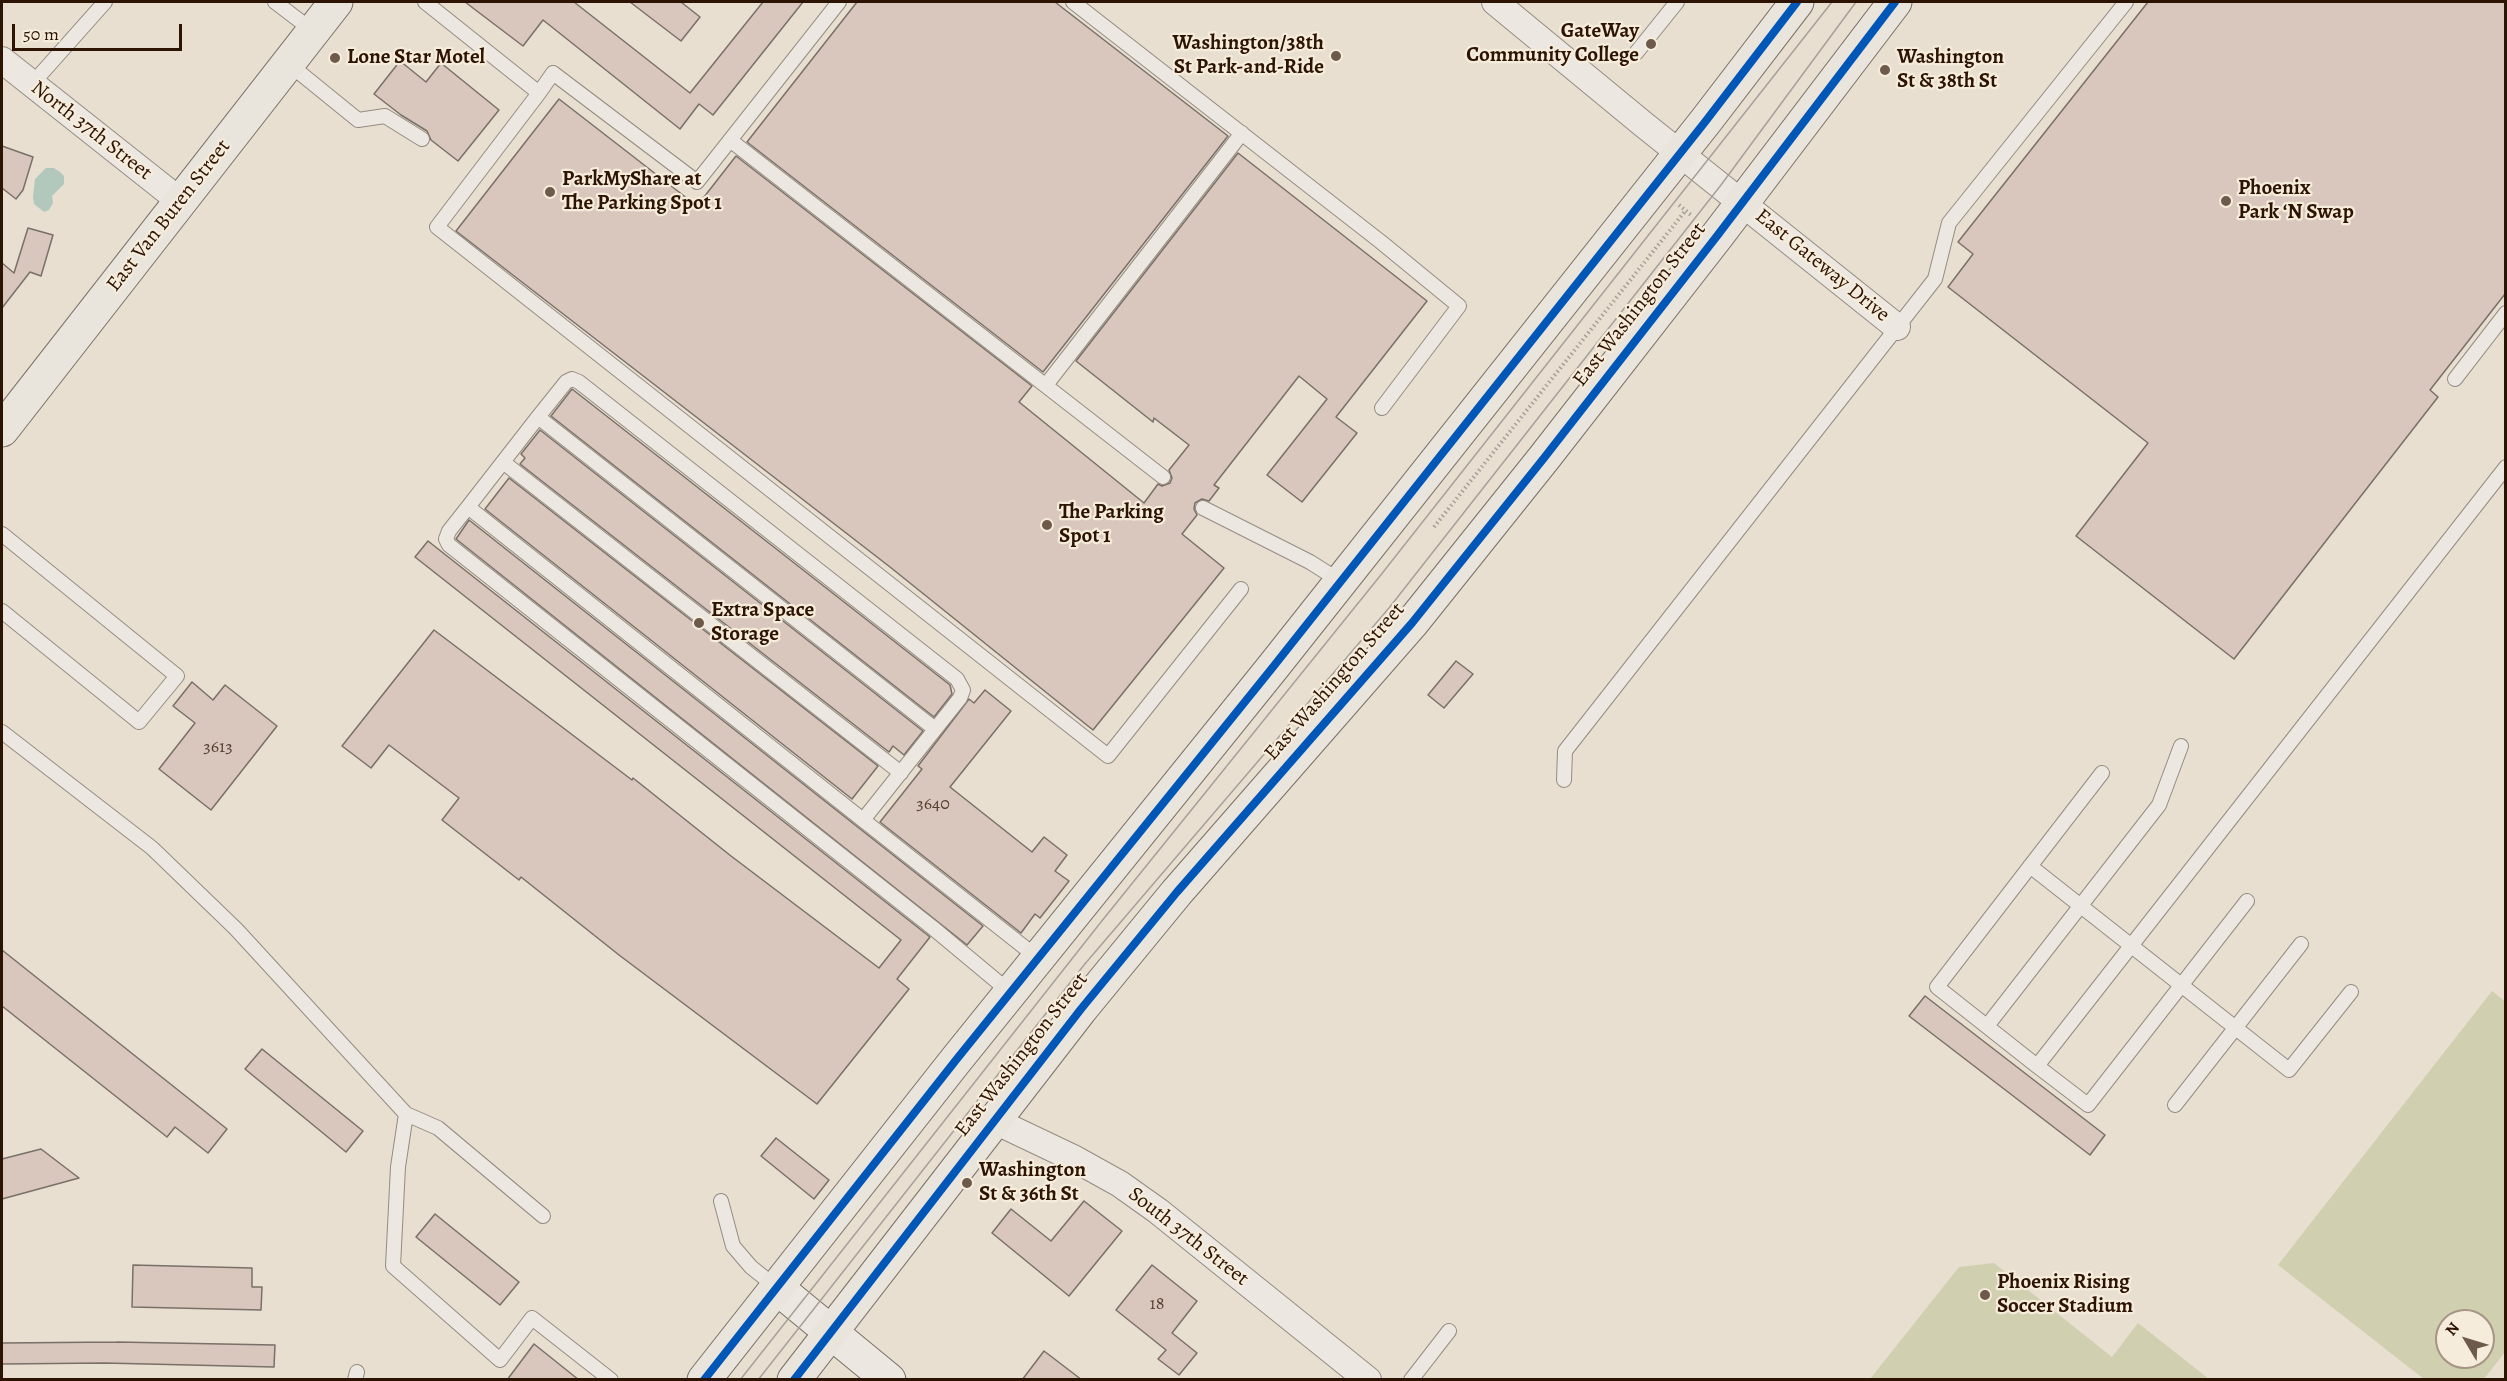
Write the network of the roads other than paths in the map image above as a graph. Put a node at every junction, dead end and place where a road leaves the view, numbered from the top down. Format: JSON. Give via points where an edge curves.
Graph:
{"nodes":[{"id":1,"x":105,"y":2,"type":"edge"},
{"id":2,"x":275,"y":2,"type":"edge"},
{"id":3,"x":336,"y":2,"type":"edge"},
{"id":4,"x":425,"y":2,"type":"edge"},
{"id":5,"x":839,"y":2,"type":"edge"},
{"id":6,"x":1073,"y":2,"type":"edge"},
{"id":7,"x":1495,"y":2,"type":"edge"},
{"id":8,"x":1677,"y":2,"type":"edge"},
{"id":9,"x":1797,"y":2,"type":"edge"},
{"id":10,"x":1895,"y":2,"type":"edge"},
{"id":11,"x":2126,"y":2,"type":"edge"},
{"id":12,"x":313,"y":31,"type":"junction"},
{"id":13,"x":1636,"y":53,"type":"dead end"},
{"id":14,"x":2,"y":60,"type":"edge"},
{"id":15,"x":289,"y":64,"type":"junction"},
{"id":16,"x":32,"y":84,"type":"junction"},
{"id":17,"x":539,"y":93,"type":"junction"},
{"id":18,"x":1242,"y":133,"type":"junction"},
{"id":19,"x":422,"y":139,"type":"dead end"},
{"id":20,"x":730,"y":140,"type":"junction"},
{"id":21,"x":1680,"y":152,"type":"junction"},
{"id":22,"x":180,"y":201,"type":"junction"},
{"id":23,"x":1742,"y":201,"type":"junction"},
{"id":24,"x":2505,"y":313,"type":"edge"},
{"id":25,"x":1897,"y":327,"type":"junction"},
{"id":26,"x":2455,"y":379,"type":"dead end"},
{"id":27,"x":1046,"y":385,"type":"junction"},
{"id":28,"x":1382,"y":408,"type":"dead end"},
{"id":29,"x":538,"y":417,"type":"junction"},
{"id":30,"x":2,"y":430,"type":"edge"},
{"id":31,"x":503,"y":462,"type":"junction"},
{"id":32,"x":2505,"y":467,"type":"edge"},
{"id":33,"x":1163,"y":477,"type":"dead end"},
{"id":34,"x":468,"y":507,"type":"junction"},
{"id":35,"x":1203,"y":508,"type":"dead end"},
{"id":36,"x":4,"y":541,"type":"edge"},
{"id":37,"x":1340,"y":581,"type":"junction"},
{"id":38,"x":1241,"y":589,"type":"dead end"},
{"id":39,"x":2,"y":611,"type":"edge"},
{"id":40,"x":935,"y":729,"type":"junction"},
{"id":41,"x":2,"y":732,"type":"edge"},
{"id":42,"x":2181,"y":746,"type":"dead end"},
{"id":43,"x":901,"y":773,"type":"junction"},
{"id":44,"x":2102,"y":773,"type":"dead end"},
{"id":45,"x":1564,"y":780,"type":"dead end"},
{"id":46,"x":863,"y":820,"type":"junction"},
{"id":47,"x":2030,"y":866,"type":"junction"},
{"id":48,"x":2247,"y":901,"type":"dead end"},
{"id":49,"x":2080,"y":906,"type":"junction"},
{"id":50,"x":2301,"y":944,"type":"dead end"},
{"id":51,"x":2130,"y":945,"type":"junction"},
{"id":52,"x":1038,"y":957,"type":"junction"},
{"id":53,"x":2182,"y":985,"type":"junction"},
{"id":54,"x":2351,"y":992,"type":"dead end"},
{"id":55,"x":1011,"y":993,"type":"junction"},
{"id":56,"x":1986,"y":1026,"type":"junction"},
{"id":57,"x":2235,"y":1028,"type":"junction"},
{"id":58,"x":2037,"y":1066,"type":"junction"},
{"id":59,"x":2175,"y":1105,"type":"dead end"},
{"id":60,"x":406,"y":1114,"type":"junction"},
{"id":61,"x":993,"y":1120,"type":"junction"},
{"id":62,"x":721,"y":1201,"type":"dead end"},
{"id":63,"x":543,"y":1216,"type":"dead end"},
{"id":64,"x":776,"y":1287,"type":"junction"},
{"id":65,"x":1449,"y":1331,"type":"dead end"},
{"id":66,"x":830,"y":1332,"type":"junction"},
{"id":67,"x":611,"y":1380,"type":"edge"},
{"id":68,"x":704,"y":1380,"type":"edge"},
{"id":69,"x":794,"y":1380,"type":"edge"},
{"id":70,"x":889,"y":1380,"type":"edge"},
{"id":71,"x":1368,"y":1380,"type":"edge"},
{"id":72,"x":1411,"y":1380,"type":"edge"}],
"edges":[{"from":1,"to":16,"type":"lane"},
{"from":2,"to":12,"type":"lane"},
{"from":3,"to":12,"type":"main road","name":"East Van Buren Street"},
{"from":4,"to":17,"type":"lane"},
{"from":5,"to":20,"type":"lane"},
{"from":6,"to":18,"type":"lane"},
{"from":7,"to":21,"type":"street","name":"East Gateway Drive"},
{"from":8,"to":13,"type":"lane"},
{"from":9,"to":21,"type":"main road"},
{"from":10,"to":23,"type":"main road","name":"East Washington Street"},
{"from":11,"to":25,"type":"lane","via":[[1949,223],[1935,279]]},
{"from":12,"to":15,"type":"main road","name":"East Van Buren Street"},
{"from":14,"to":16,"type":"street","name":"North 37th Street"},
{"from":15,"to":19,"type":"lane","via":[[358,120],[385,116]]},
{"from":15,"to":22,"type":"main road","name":"East Van Buren Street"},
{"from":16,"to":22,"type":"street","name":"North 37th Street"},
{"from":17,"to":20,"type":"lane","via":[[553,73],[697,182]]},
{"from":17,"to":38,"type":"lane","via":[[437,227],[1108,756]]},
{"from":18,"to":27,"type":"lane"},
{"from":18,"to":28,"type":"lane","via":[[1459,306]]},
{"from":20,"to":27,"type":"lane"},
{"from":21,"to":23,"type":"street","name":"East Gateway Drive"},
{"from":21,"to":37,"type":"main road"},
{"from":22,"to":30,"type":"main road","name":"East Van Buren Street"},
{"from":23,"to":25,"type":"street","name":"East Gateway Drive"},
{"from":23,"to":61,"type":"main road","name":"East Washington Street","via":[[1412,623],[1177,892]]},
{"from":24,"to":26,"type":"lane"},
{"from":25,"to":45,"type":"lane","via":[[1565,751]]},
{"from":27,"to":33,"type":"lane"},
{"from":29,"to":31,"type":"lane"},
{"from":29,"to":40,"type":"lane"},
{"from":29,"to":40,"type":"lane","via":[[566,382],[579,382],[962,684],[960,698]]},
{"from":31,"to":34,"type":"lane"},
{"from":31,"to":43,"type":"lane"},
{"from":32,"to":51,"type":"lane"},
{"from":34,"to":46,"type":"lane"},
{"from":34,"to":55,"type":"lane","via":[[449,531],[449,545]]},
{"from":35,"to":37,"type":"lane"},
{"from":36,"to":39,"type":"lane","via":[[177,676],[140,722]]},
{"from":37,"to":52,"type":"main road"},
{"from":40,"to":43,"type":"lane"},
{"from":41,"to":60,"type":"lane","via":[[152,848],[236,928]]},
{"from":42,"to":49,"type":"lane","via":[[2159,805]]},
{"from":43,"to":46,"type":"lane"},
{"from":44,"to":47,"type":"lane"},
{"from":46,"to":52,"type":"lane"},
{"from":47,"to":49,"type":"lane"},
{"from":47,"to":56,"type":"lane","via":[[1937,987]]},
{"from":48,"to":53,"type":"lane"},
{"from":49,"to":51,"type":"lane"},
{"from":49,"to":56,"type":"lane"},
{"from":50,"to":57,"type":"lane"},
{"from":51,"to":53,"type":"lane"},
{"from":51,"to":58,"type":"lane"},
{"from":52,"to":55,"type":"main road"},
{"from":53,"to":57,"type":"lane"},
{"from":53,"to":58,"type":"lane","via":[[2088,1105]]},
{"from":54,"to":57,"type":"lane","via":[[2289,1070]]},
{"from":55,"to":64,"type":"main road"},
{"from":56,"to":58,"type":"lane"},
{"from":57,"to":59,"type":"lane"},
{"from":60,"to":63,"type":"lane","via":[[438,1128]]},
{"from":60,"to":67,"type":"lane","via":[[398,1167],[393,1266],[500,1360],[532,1318]]},
{"from":61,"to":66,"type":"main road","name":"East Washington Street"},
{"from":61,"to":71,"type":"street","name":"South 37th Street","via":[[1120,1184]]},
{"from":62,"to":64,"type":"lane","via":[[733,1246]]},
{"from":64,"to":66,"type":"street"},
{"from":64,"to":68,"type":"main road"},
{"from":65,"to":72,"type":"lane"},
{"from":66,"to":69,"type":"main road","name":"East Washington Street"},
{"from":66,"to":70,"type":"street"}]}
